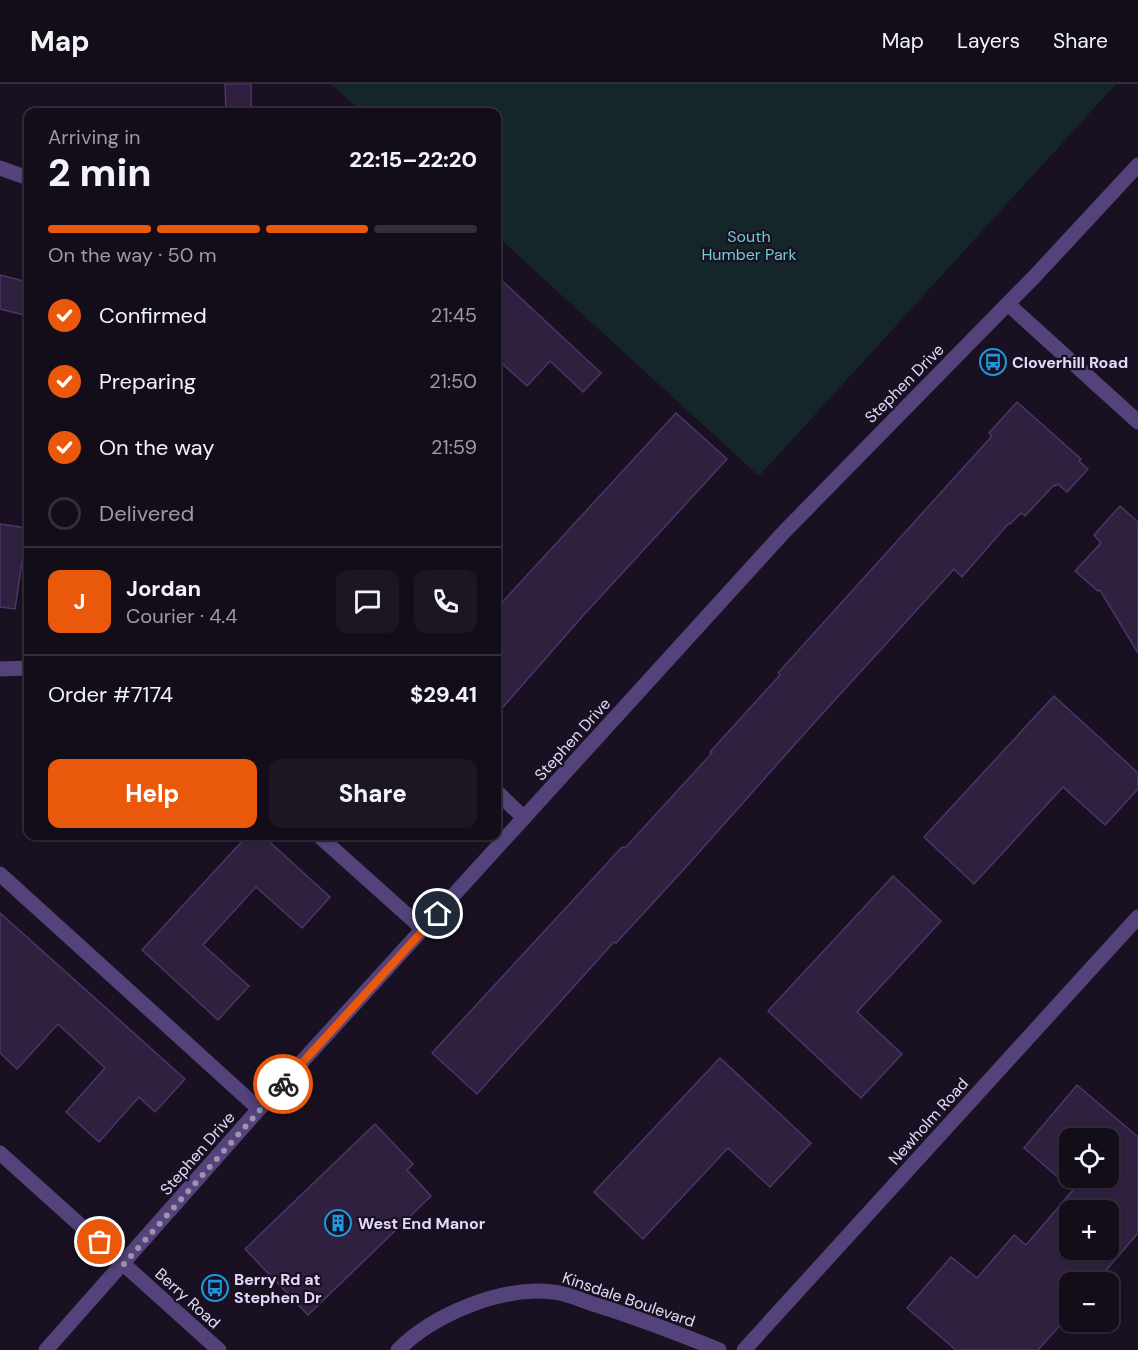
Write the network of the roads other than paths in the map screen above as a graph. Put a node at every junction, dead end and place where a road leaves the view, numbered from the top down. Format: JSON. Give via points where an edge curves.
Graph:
{"nodes":[{"id":1,"x":1138,"y":165,"type":"edge"},
{"id":2,"x":0,"y":168,"type":"edge"},
{"id":3,"x":24,"y":177,"type":"edge"},
{"id":4,"x":1008,"y":304,"type":"junction"},
{"id":5,"x":1138,"y":422,"type":"edge"},
{"id":6,"x":24,"y":668,"type":"edge"},
{"id":7,"x":0,"y":669,"type":"edge"},
{"id":8,"x":501,"y":796,"type":"edge"},
{"id":9,"x":524,"y":818,"type":"junction"},
{"id":10,"x":323,"y":840,"type":"edge"},
{"id":11,"x":0,"y":874,"type":"edge"},
{"id":12,"x":1138,"y":917,"type":"edge"},
{"id":13,"x":424,"y":930,"type":"junction"},
{"id":14,"x":259,"y":1109,"type":"junction"},
{"id":15,"x":0,"y":1152,"type":"edge"},
{"id":16,"x":124,"y":1264,"type":"junction"},
{"id":17,"x":46,"y":1350,"type":"edge"},
{"id":18,"x":219,"y":1350,"type":"edge"},
{"id":19,"x":398,"y":1350,"type":"edge"},
{"id":20,"x":718,"y":1350,"type":"edge"},
{"id":21,"x":744,"y":1350,"type":"edge"}],
"edges":[{"from":1,"to":4,"type":"street","name":"Stephen Drive"},
{"from":2,"to":3,"type":"street"},
{"from":4,"to":5,"type":"street"},
{"from":4,"to":9,"type":"street","name":"Stephen Drive","via":[[783,533]]},
{"from":6,"to":7,"type":"street"},
{"from":8,"to":9,"type":"street"},
{"from":9,"to":13,"type":"street","name":"Stephen Drive"},
{"from":10,"to":13,"type":"street"},
{"from":11,"to":14,"type":"street"},
{"from":12,"to":21,"type":"street","name":"Newholm Road"},
{"from":13,"to":14,"type":"street","name":"Stephen Drive"},
{"from":14,"to":16,"type":"street","name":"Stephen Drive"},
{"from":15,"to":16,"type":"street","name":"Berry Road"},
{"from":16,"to":17,"type":"street","name":"Stephen Drive"},
{"from":16,"to":18,"type":"street","name":"Berry Road"},
{"from":19,"to":20,"type":"street","name":"Kinsdale Boulevard","via":[[412,1336],[454,1313],[492,1297],[531,1291],[555,1292],[626,1314]]}]}
